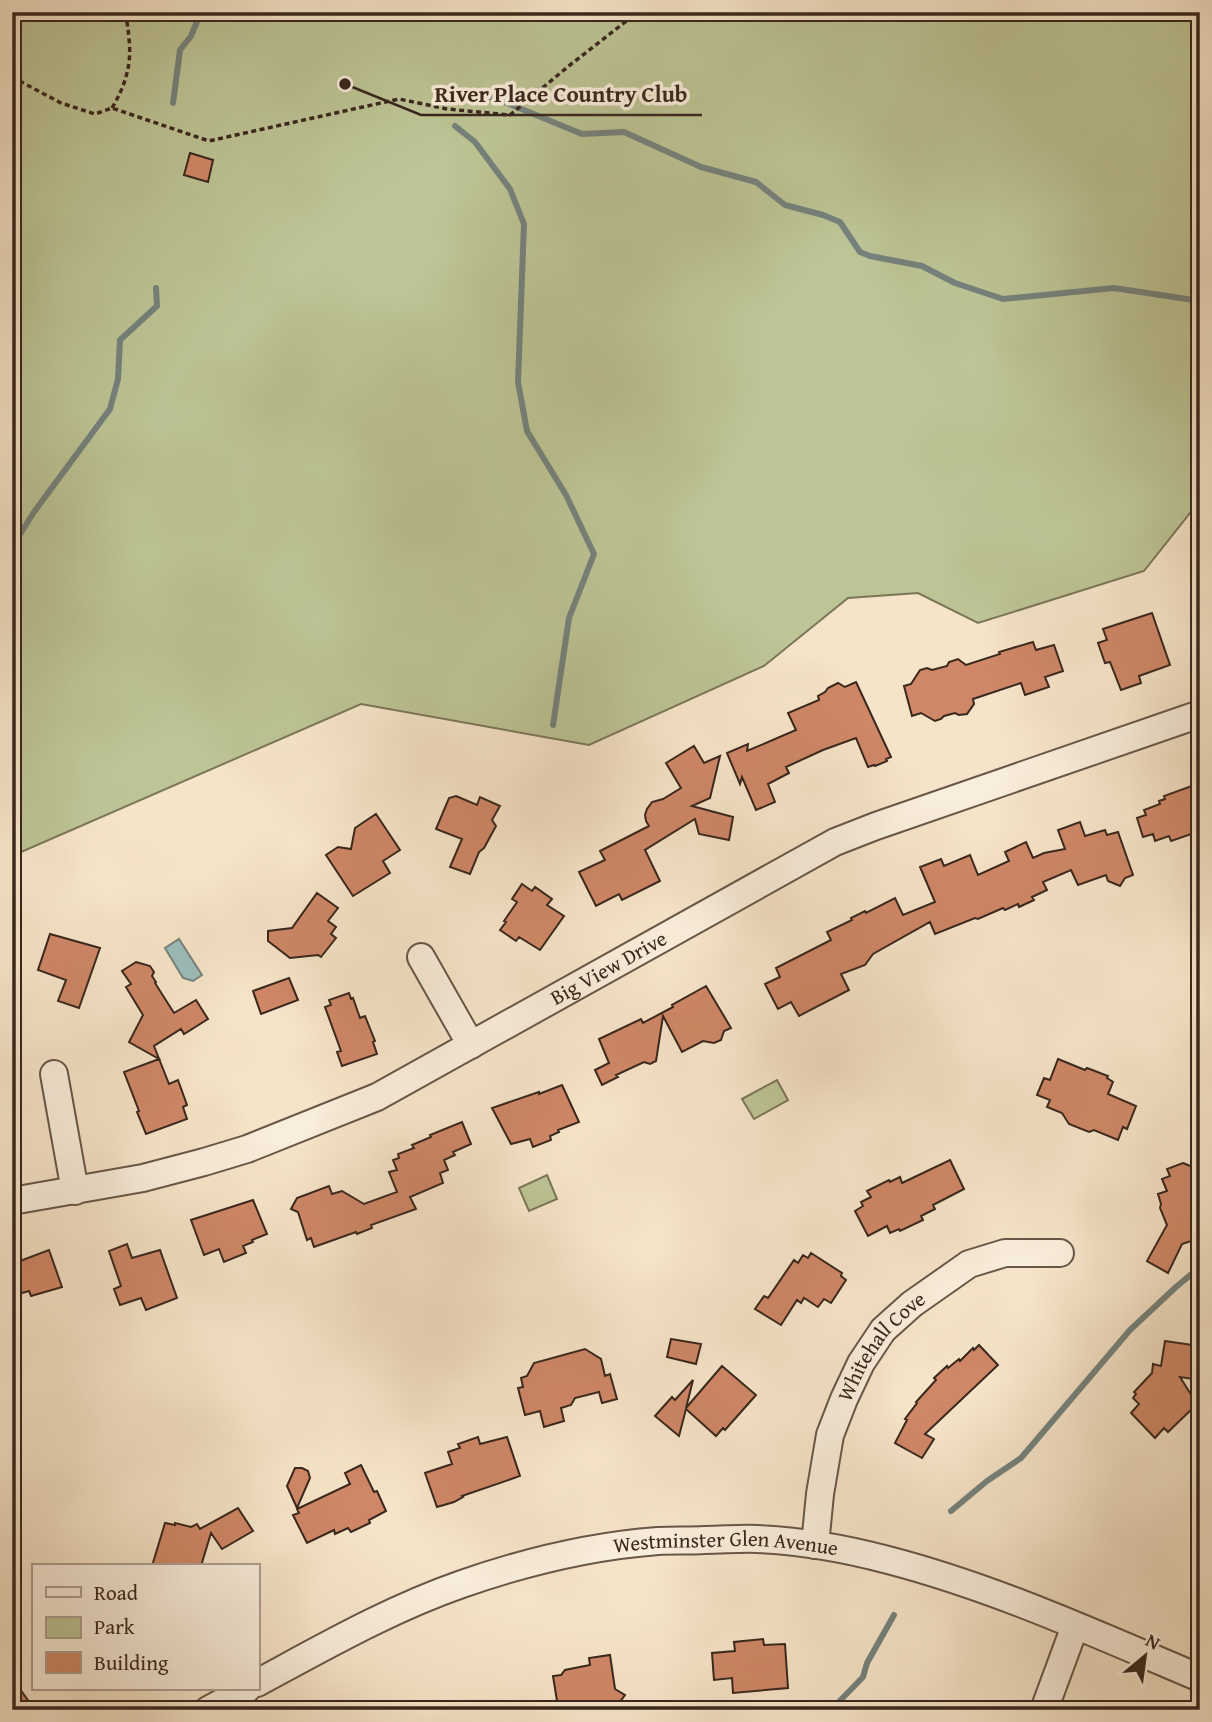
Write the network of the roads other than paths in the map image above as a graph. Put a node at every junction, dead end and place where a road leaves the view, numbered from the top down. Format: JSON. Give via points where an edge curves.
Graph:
{"nodes":[{"id":1,"x":1200,"y":714,"type":"edge"},
{"id":2,"x":421,"y":957,"type":"dead end"},
{"id":3,"x":471,"y":1045,"type":"junction"},
{"id":4,"x":54,"y":1074,"type":"dead end"},
{"id":5,"x":75,"y":1191,"type":"junction"},
{"id":6,"x":12,"y":1201,"type":"edge"},
{"id":7,"x":1060,"y":1254,"type":"dead end"},
{"id":8,"x":815,"y":1545,"type":"junction"},
{"id":9,"x":1075,"y":1626,"type":"junction"},
{"id":10,"x":1200,"y":1678,"type":"edge"},
{"id":11,"x":259,"y":1682,"type":"edge"},
{"id":12,"x":245,"y":1690,"type":"edge"},
{"id":13,"x":208,"y":1710,"type":"edge"},
{"id":14,"x":1044,"y":1710,"type":"edge"}],
"edges":[{"from":1,"to":3,"type":"street","name":"Big View Drive","via":[[835,842]]},
{"from":2,"to":3,"type":"street"},
{"from":3,"to":5,"type":"street","name":"Big View Drive","via":[[377,1097],[247,1149],[143,1178]]},
{"from":4,"to":5,"type":"street"},
{"from":5,"to":6,"type":"street","name":"Big View Drive"},
{"from":7,"to":8,"type":"street","name":"Whitehall Cove","via":[[1005,1253],[969,1264],[883,1330],[862,1363],[830,1435]]},
{"from":8,"to":9,"type":"street","name":"Westminster Glen Avenue","via":[[933,1572]]},
{"from":8,"to":11,"type":"street","name":"Westminster Glen Avenue","via":[[758,1539],[659,1541],[539,1560],[402,1609]]},
{"from":9,"to":10,"type":"street","name":"Westminster Glen Avenue"},
{"from":9,"to":14,"type":"street"},
{"from":12,"to":13,"type":"street"}]}
